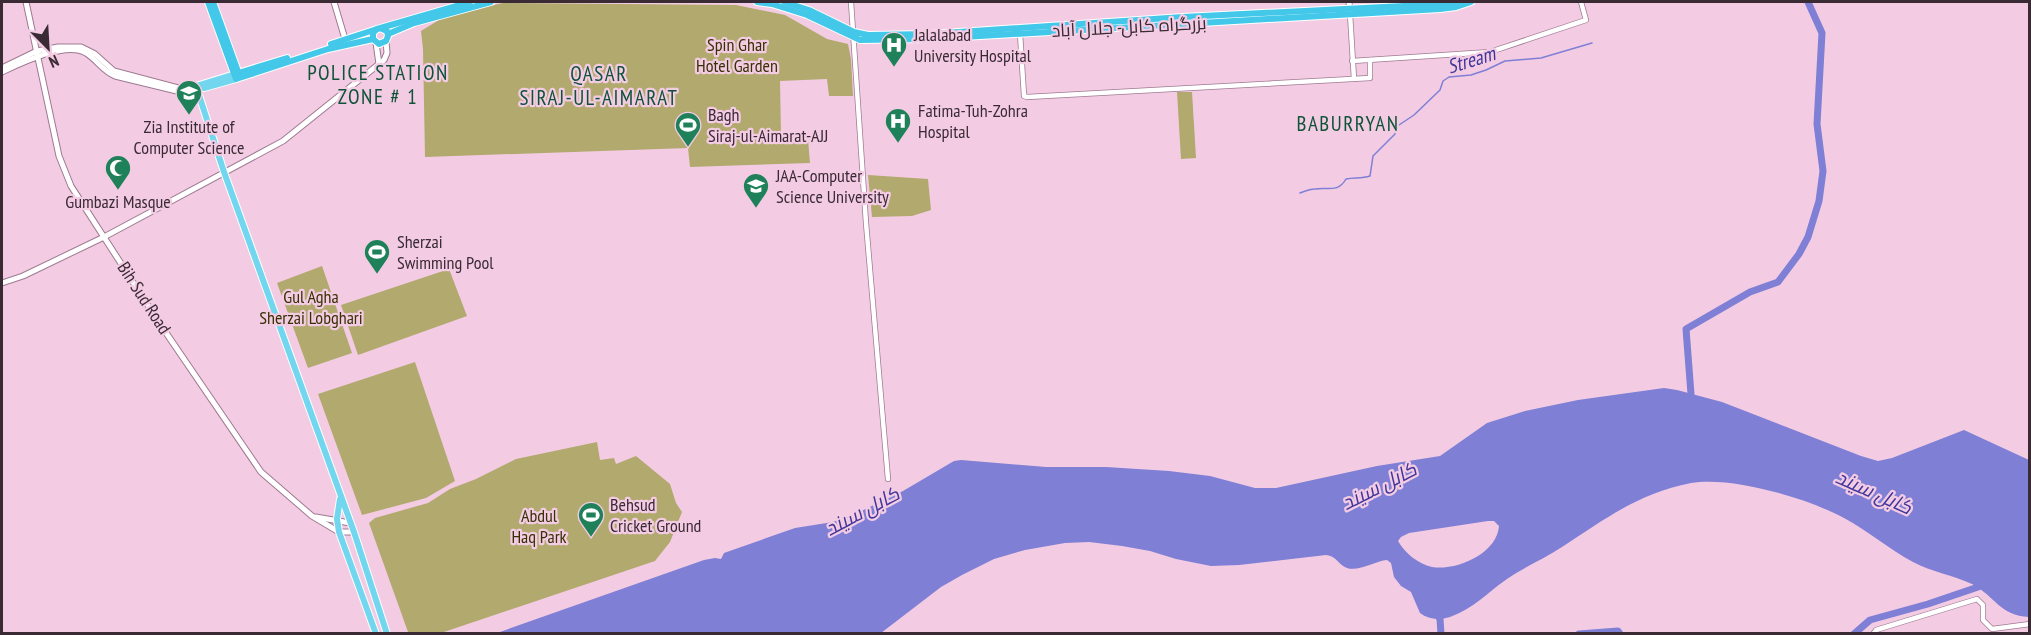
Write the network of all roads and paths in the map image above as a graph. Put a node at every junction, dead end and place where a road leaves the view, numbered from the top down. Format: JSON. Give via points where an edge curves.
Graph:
{"nodes":[{"id":1,"x":26,"y":2,"type":"edge"},
{"id":2,"x":208,"y":2,"type":"edge"},
{"id":3,"x":213,"y":2,"type":"edge"},
{"id":4,"x":334,"y":2,"type":"edge"},
{"id":5,"x":470,"y":2,"type":"edge"},
{"id":6,"x":491,"y":2,"type":"edge"},
{"id":7,"x":757,"y":2,"type":"edge"},
{"id":8,"x":784,"y":2,"type":"edge"},
{"id":9,"x":851,"y":2,"type":"edge"},
{"id":10,"x":1458,"y":2,"type":"edge"},
{"id":11,"x":1472,"y":2,"type":"edge"},
{"id":12,"x":1581,"y":2,"type":"edge"},
{"id":13,"x":1350,"y":8,"type":"edge"},
{"id":14,"x":382,"y":31,"type":"junction"},
{"id":15,"x":1020,"y":31,"type":"junction"},
{"id":16,"x":854,"y":35,"type":"junction"},
{"id":17,"x":345,"y":39,"type":"junction"},
{"id":18,"x":375,"y":41,"type":"junction"},
{"id":19,"x":386,"y":41,"type":"junction"},
{"id":20,"x":37,"y":53,"type":"junction"},
{"id":21,"x":1370,"y":60,"type":"junction"},
{"id":22,"x":1352,"y":61,"type":"junction"},
{"id":23,"x":379,"y":64,"type":"junction"},
{"id":24,"x":2,"y":70,"type":"edge"},
{"id":25,"x":238,"y":76,"type":"junction"},
{"id":26,"x":1354,"y":79,"type":"junction"},
{"id":27,"x":197,"y":88,"type":"junction"},
{"id":28,"x":224,"y":172,"type":"junction"},
{"id":29,"x":104,"y":237,"type":"junction"},
{"id":30,"x":2,"y":283,"type":"edge"},
{"id":31,"x":888,"y":479,"type":"dead end"},
{"id":32,"x":340,"y":496,"type":"junction"},
{"id":33,"x":312,"y":516,"type":"junction"},
{"id":34,"x":337,"y":519,"type":"junction"},
{"id":35,"x":350,"y":523,"type":"junction"},
{"id":36,"x":339,"y":532,"type":"junction"},
{"id":37,"x":354,"y":532,"type":"junction"},
{"id":38,"x":367,"y":573,"type":"junction"},
{"id":39,"x":356,"y":576,"type":"junction"},
{"id":40,"x":2030,"y":624,"type":"edge"},
{"id":41,"x":375,"y":633,"type":"edge"},
{"id":42,"x":387,"y":633,"type":"edge"},
{"id":43,"x":1872,"y":633,"type":"edge"}],
"edges":[{"from":1,"to":20,"type":"main road","name":"Bih Sud Road"},
{"from":2,"to":25,"type":"highway"},
{"from":3,"to":25,"type":"highway"},
{"from":4,"to":17,"type":"main road"},
{"from":5,"to":14,"type":"highway"},
{"from":6,"to":14,"type":"highway"},
{"from":7,"to":16,"type":"highway","name":"بزرگراه کابل- جلال آباد","via":[[807,15]]},
{"from":8,"to":16,"type":"highway","name":"بزرگراه کابل- جلال آباد","via":[[809,10]]},
{"from":9,"to":16,"type":"street"},
{"from":10,"to":13,"type":"highway","name":"بزرگراه کابل- جلال آباد"},
{"from":11,"to":13,"type":"highway","name":"بزرگراه کابل- جلال آباد","via":[[1440,9]]},
{"from":12,"to":21,"type":"street","via":[[1586,20],[1490,52]]},
{"from":13,"to":15,"type":"highway","name":"بزرگراه کابل- جلال آباد"},
{"from":13,"to":22,"type":"street"},
{"from":14,"to":17,"type":"highway"},
{"from":14,"to":18,"type":"highway","via":[[373,33]]},
{"from":14,"to":19,"type":"highway"},
{"from":15,"to":16,"type":"highway","name":"بزرگراه کابل- جلال آباد","via":[[929,39],[868,40]]},
{"from":15,"to":26,"type":"street","via":[[1027,97]]},
{"from":16,"to":31,"type":"street"},
{"from":17,"to":25,"type":"highway"},
{"from":18,"to":19,"type":"highway"},
{"from":18,"to":23,"type":"main road"},
{"from":18,"to":25,"type":"highway","via":[[328,49]]},
{"from":19,"to":23,"type":"main road","via":[[387,53]]},
{"from":20,"to":24,"type":"main road"},
{"from":20,"to":27,"type":"main road","via":[[58,47],[81,47],[114,71],[182,89]]},
{"from":20,"to":29,"type":"main road","name":"Bih Sud Road","via":[[59,156],[72,186]]},
{"from":21,"to":22,"type":"street"},
{"from":21,"to":26,"type":"street","via":[[1370,78]]},
{"from":22,"to":26,"type":"street"},
{"from":23,"to":28,"type":"main road","via":[[295,134]]},
{"from":25,"to":27,"type":"main road"},
{"from":27,"to":28,"type":"main road"},
{"from":28,"to":29,"type":"main road"},
{"from":28,"to":32,"type":"main road"},
{"from":29,"to":30,"type":"main road"},
{"from":29,"to":33,"type":"main road","name":"Bih Sud Road","via":[[246,453],[273,483]]},
{"from":32,"to":34,"type":"main road"},
{"from":32,"to":35,"type":"main road"},
{"from":33,"to":34,"type":"main road"},
{"from":33,"to":36,"type":"main road","name":"Bih Sud Road"},
{"from":34,"to":35,"type":"main road"},
{"from":34,"to":36,"type":"main road"},
{"from":35,"to":37,"type":"main road"},
{"from":36,"to":37,"type":"main road"},
{"from":36,"to":39,"type":"main road"},
{"from":37,"to":38,"type":"main road"},
{"from":38,"to":39,"type":"main road"},
{"from":38,"to":42,"type":"main road"},
{"from":39,"to":41,"type":"main road"},
{"from":40,"to":43,"type":"street","via":[[1992,629],[1983,620],[1983,605],[1977,599]]}]}
